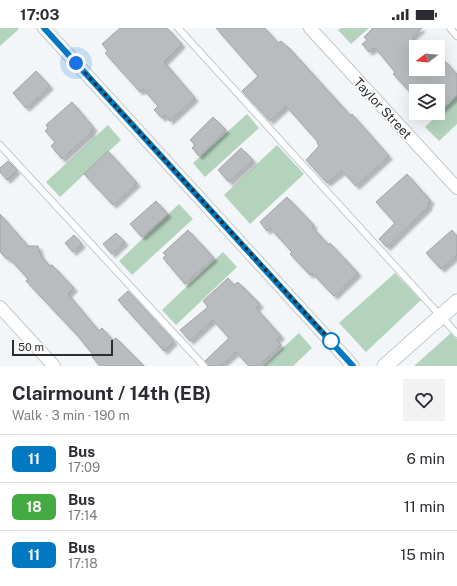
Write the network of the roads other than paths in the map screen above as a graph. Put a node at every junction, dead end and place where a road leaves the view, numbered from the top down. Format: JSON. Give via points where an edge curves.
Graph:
{"nodes":[{"id":1,"x":44,"y":28,"type":"edge"},
{"id":2,"x":178,"y":28,"type":"edge"},
{"id":3,"x":310,"y":28,"type":"edge"},
{"id":4,"x":450,"y":28,"type":"edge"},
{"id":5,"x":457,"y":36,"type":"edge"},
{"id":6,"x":0,"y":144,"type":"edge"},
{"id":7,"x":457,"y":188,"type":"edge"},
{"id":8,"x":457,"y":302,"type":"edge"},
{"id":9,"x":0,"y":307,"type":"edge"},
{"id":10,"x":440,"y":316,"type":"junction"},
{"id":11,"x":457,"y":334,"type":"edge"},
{"id":12,"x":54,"y":366,"type":"edge"},
{"id":13,"x":204,"y":366,"type":"edge"},
{"id":14,"x":353,"y":366,"type":"edge"},
{"id":15,"x":385,"y":366,"type":"edge"}],
"edges":[{"from":1,"to":14,"type":"street"},
{"from":2,"to":10,"type":"lane"},
{"from":3,"to":7,"type":"street","name":"Taylor Street"},
{"from":4,"to":5,"type":"lane"},
{"from":6,"to":13,"type":"lane"},
{"from":8,"to":10,"type":"street"},
{"from":9,"to":12,"type":"street"},
{"from":10,"to":11,"type":"lane"},
{"from":10,"to":15,"type":"street"}]}
